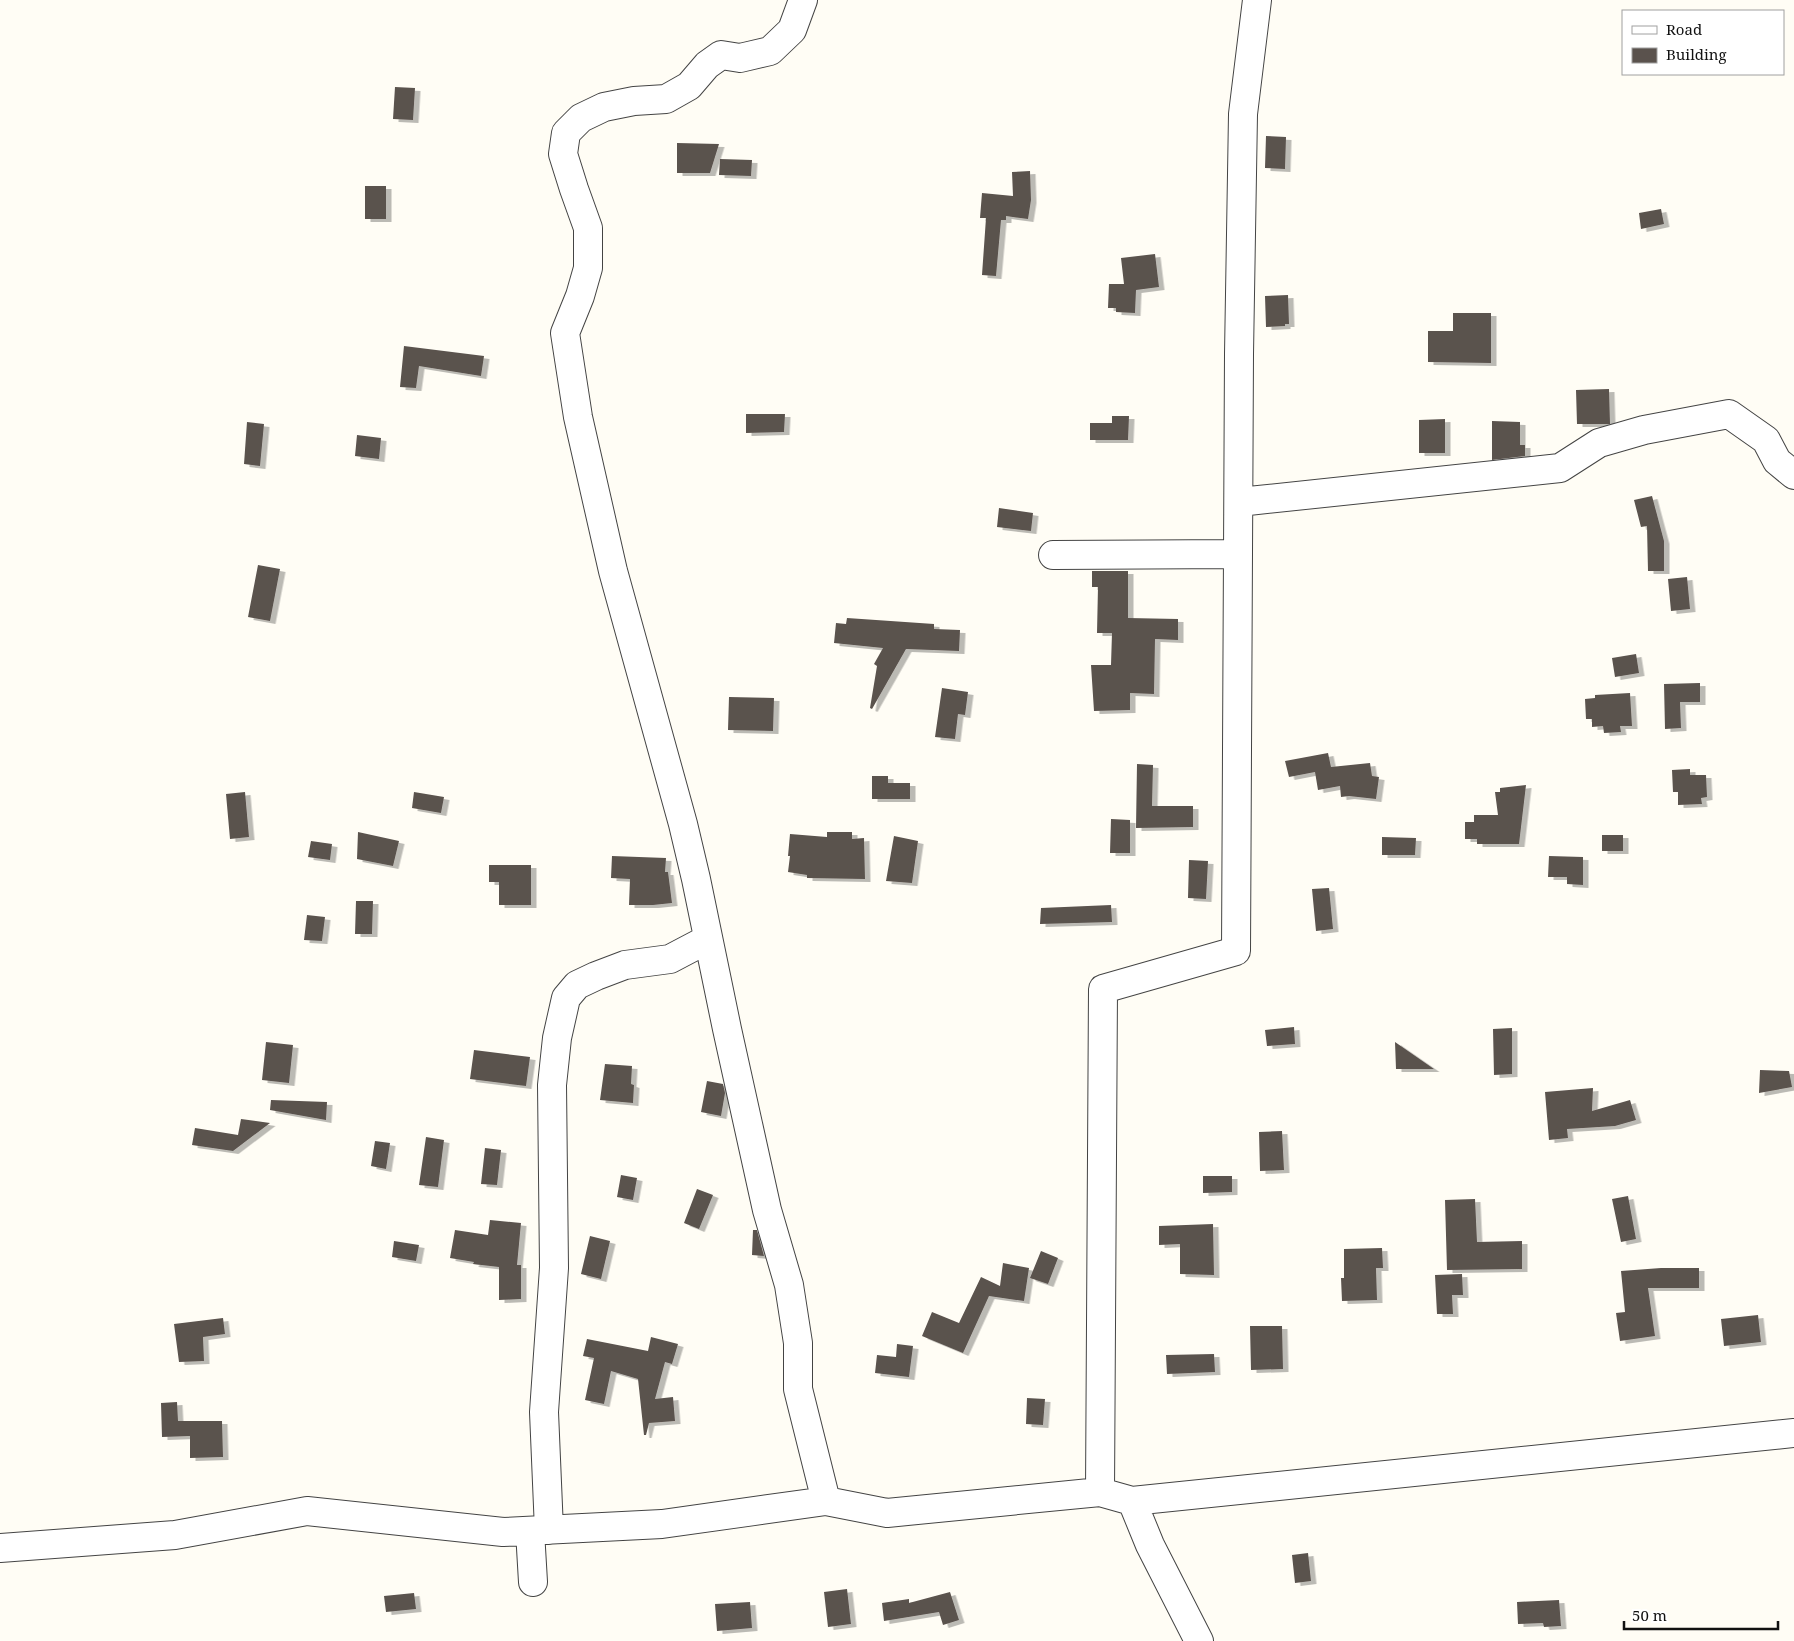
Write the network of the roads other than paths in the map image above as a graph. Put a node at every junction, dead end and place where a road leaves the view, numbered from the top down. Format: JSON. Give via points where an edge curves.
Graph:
{"nodes":[{"id":1,"x":803,"y":0,"type":"edge"},
{"id":2,"x":1257,"y":0,"type":"edge"},
{"id":3,"x":1794,"y":475,"type":"edge"},
{"id":4,"x":1239,"y":502,"type":"junction"},
{"id":5,"x":1238,"y":554,"type":"junction"},
{"id":6,"x":1053,"y":555,"type":"dead end"},
{"id":7,"x":708,"y":939,"type":"junction"},
{"id":8,"x":1794,"y":1433,"type":"edge"},
{"id":9,"x":1100,"y":1492,"type":"junction"},
{"id":10,"x":826,"y":1501,"type":"junction"},
{"id":11,"x":1132,"y":1501,"type":"junction"},
{"id":12,"x":539,"y":1531,"type":"junction"},
{"id":13,"x":0,"y":1548,"type":"edge"},
{"id":14,"x":533,"y":1582,"type":"dead end"},
{"id":15,"x":1199,"y":1641,"type":"edge"}],
"edges":[{"from":1,"to":7,"type":"street","via":[[792,30],[770,51],[740,58],[721,55],[707,65],[689,86],[666,99],[604,107],[581,118],[566,134],[563,154],[588,228],[588,268],[565,334],[578,417],[613,571],[683,824]]},
{"from":2,"to":4,"type":"street","via":[[1243,114]]},
{"from":3,"to":4,"type":"street","via":[[1777,461],[1766,440],[1728,414],[1644,430],[1599,443],[1560,468]]},
{"from":4,"to":5,"type":"street"},
{"from":5,"to":6,"type":"street"},
{"from":5,"to":9,"type":"street","via":[[1236,951],[1103,988]]},
{"from":7,"to":10,"type":"street","via":[[767,1210],[789,1285],[798,1343],[798,1389]]},
{"from":7,"to":12,"type":"street","via":[[670,958],[625,965],[596,976],[576,985],[566,998],[557,1038],[552,1085],[554,1268]]},
{"from":8,"to":11,"type":"street"},
{"from":9,"to":10,"type":"street","via":[[887,1513]]},
{"from":9,"to":11,"type":"street"},
{"from":10,"to":12,"type":"street","via":[[662,1524]]},
{"from":11,"to":15,"type":"street","via":[[1150,1545]]},
{"from":12,"to":13,"type":"street","via":[[503,1532],[307,1511],[175,1536]]},
{"from":12,"to":14,"type":"street"}]}
